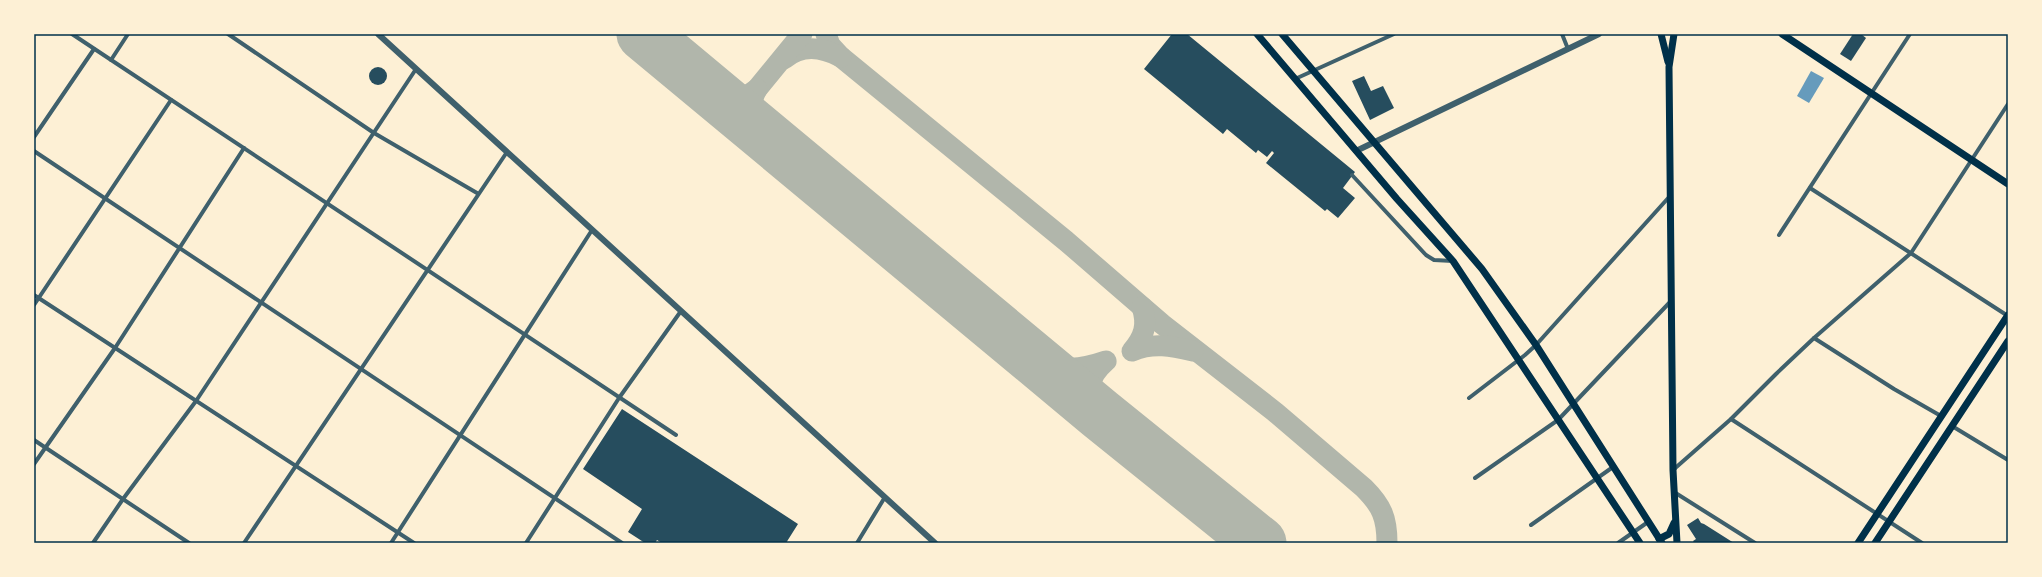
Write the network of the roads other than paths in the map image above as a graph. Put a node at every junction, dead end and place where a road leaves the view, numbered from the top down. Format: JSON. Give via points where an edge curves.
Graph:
{"nodes":[{"id":1,"x":72,"y":34,"type":"edge"},
{"id":2,"x":128,"y":34,"type":"edge"},
{"id":3,"x":228,"y":34,"type":"edge"},
{"id":4,"x":378,"y":34,"type":"edge"},
{"id":5,"x":1257,"y":34,"type":"edge"},
{"id":6,"x":1282,"y":34,"type":"edge"},
{"id":7,"x":1394,"y":34,"type":"edge"},
{"id":8,"x":1562,"y":34,"type":"edge"},
{"id":9,"x":1599,"y":34,"type":"edge"},
{"id":10,"x":1661,"y":34,"type":"edge"},
{"id":11,"x":1674,"y":34,"type":"edge"},
{"id":12,"x":1782,"y":34,"type":"edge"},
{"id":13,"x":1910,"y":34,"type":"edge"},
{"id":14,"x":94,"y":48,"type":"junction"},
{"id":15,"x":1568,"y":49,"type":"junction"},
{"id":16,"x":110,"y":60,"type":"junction"},
{"id":17,"x":1669,"y":66,"type":"junction"},
{"id":18,"x":416,"y":69,"type":"junction"},
{"id":19,"x":1314,"y":70,"type":"junction"},
{"id":20,"x":1294,"y":79,"type":"junction"},
{"id":21,"x":1870,"y":94,"type":"junction"},
{"id":22,"x":171,"y":100,"type":"junction"},
{"id":23,"x":2008,"y":104,"type":"edge"},
{"id":24,"x":374,"y":133,"type":"junction"},
{"id":25,"x":34,"y":137,"type":"edge"},
{"id":26,"x":1374,"y":141,"type":"junction"},
{"id":27,"x":244,"y":148,"type":"junction"},
{"id":28,"x":34,"y":151,"type":"edge"},
{"id":29,"x":1356,"y":151,"type":"junction"},
{"id":30,"x":507,"y":152,"type":"junction"},
{"id":31,"x":1972,"y":160,"type":"junction"},
{"id":32,"x":1352,"y":175,"type":"dead end"},
{"id":33,"x":2008,"y":184,"type":"edge"},
{"id":34,"x":1810,"y":188,"type":"junction"},
{"id":35,"x":478,"y":193,"type":"junction"},
{"id":36,"x":1670,"y":196,"type":"junction"},
{"id":37,"x":105,"y":198,"type":"junction"},
{"id":38,"x":327,"y":203,"type":"junction"},
{"id":39,"x":592,"y":230,"type":"junction"},
{"id":40,"x":1779,"y":234,"type":"dead end"},
{"id":41,"x":179,"y":248,"type":"junction"},
{"id":42,"x":1912,"y":253,"type":"junction"},
{"id":43,"x":1453,"y":261,"type":"junction"},
{"id":44,"x":427,"y":270,"type":"junction"},
{"id":45,"x":34,"y":295,"type":"edge"},
{"id":46,"x":39,"y":298,"type":"junction"},
{"id":47,"x":1672,"y":300,"type":"junction"},
{"id":48,"x":261,"y":302,"type":"junction"},
{"id":49,"x":34,"y":305,"type":"edge"},
{"id":50,"x":681,"y":311,"type":"junction"},
{"id":51,"x":2008,"y":316,"type":"edge"},
{"id":52,"x":525,"y":335,"type":"junction"},
{"id":53,"x":1814,"y":338,"type":"junction"},
{"id":54,"x":2008,"y":341,"type":"edge"},
{"id":55,"x":1536,"y":345,"type":"junction"},
{"id":56,"x":115,"y":348,"type":"junction"},
{"id":57,"x":1520,"y":360,"type":"junction"},
{"id":58,"x":361,"y":369,"type":"junction"},
{"id":59,"x":619,"y":398,"type":"junction"},
{"id":60,"x":1469,"y":398,"type":"dead end"},
{"id":61,"x":196,"y":401,"type":"junction"},
{"id":62,"x":1574,"y":405,"type":"junction"},
{"id":63,"x":1941,"y":416,"type":"junction"},
{"id":64,"x":1731,"y":419,"type":"junction"},
{"id":65,"x":1558,"y":420,"type":"junction"},
{"id":66,"x":1952,"y":426,"type":"junction"},
{"id":67,"x":460,"y":435,"type":"junction"},
{"id":68,"x":676,"y":435,"type":"dead end"},
{"id":69,"x":34,"y":440,"type":"edge"},
{"id":70,"x":45,"y":448,"type":"junction"},
{"id":71,"x":2008,"y":460,"type":"edge"},
{"id":72,"x":34,"y":464,"type":"edge"},
{"id":73,"x":296,"y":466,"type":"junction"},
{"id":74,"x":1613,"y":467,"type":"junction"},
{"id":75,"x":1673,"y":470,"type":"junction"},
{"id":76,"x":1475,"y":478,"type":"dead end"},
{"id":77,"x":1597,"y":478,"type":"junction"},
{"id":78,"x":1674,"y":492,"type":"junction"},
{"id":79,"x":885,"y":497,"type":"junction"},
{"id":80,"x":554,"y":498,"type":"junction"},
{"id":81,"x":123,"y":499,"type":"junction"},
{"id":82,"x":1878,"y":514,"type":"junction"},
{"id":83,"x":1675,"y":515,"type":"junction"},
{"id":84,"x":1648,"y":522,"type":"junction"},
{"id":85,"x":1889,"y":522,"type":"junction"},
{"id":86,"x":1531,"y":526,"type":"dead end"},
{"id":87,"x":398,"y":532,"type":"junction"},
{"id":88,"x":1633,"y":532,"type":"junction"},
{"id":89,"x":1660,"y":541,"type":"edge"},
{"id":90,"x":93,"y":543,"type":"edge"},
{"id":91,"x":189,"y":543,"type":"edge"},
{"id":92,"x":244,"y":543,"type":"edge"},
{"id":93,"x":391,"y":543,"type":"edge"},
{"id":94,"x":414,"y":543,"type":"edge"},
{"id":95,"x":526,"y":543,"type":"edge"},
{"id":96,"x":622,"y":543,"type":"edge"},
{"id":97,"x":857,"y":543,"type":"edge"},
{"id":98,"x":935,"y":543,"type":"edge"},
{"id":99,"x":1618,"y":543,"type":"edge"},
{"id":100,"x":1640,"y":543,"type":"edge"},
{"id":101,"x":1677,"y":543,"type":"edge"},
{"id":102,"x":1755,"y":543,"type":"edge"},
{"id":103,"x":1858,"y":543,"type":"edge"},
{"id":104,"x":1875,"y":543,"type":"edge"},
{"id":105,"x":1922,"y":543,"type":"edge"}],
"edges":[{"from":1,"to":14,"type":"street"},
{"from":2,"to":16,"type":"street"},
{"from":3,"to":24,"type":"street"},
{"from":4,"to":18,"type":"street"},
{"from":5,"to":20,"type":"main road"},
{"from":6,"to":19,"type":"main road"},
{"from":7,"to":19,"type":"street"},
{"from":8,"to":15,"type":"street"},
{"from":9,"to":15,"type":"street"},
{"from":10,"to":17,"type":"main road"},
{"from":11,"to":17,"type":"main road"},
{"from":12,"to":21,"type":"main road"},
{"from":13,"to":21,"type":"street"},
{"from":14,"to":16,"type":"street"},
{"from":14,"to":25,"type":"street"},
{"from":15,"to":26,"type":"street"},
{"from":16,"to":22,"type":"street"},
{"from":17,"to":36,"type":"main road"},
{"from":18,"to":24,"type":"street"},
{"from":18,"to":30,"type":"street"},
{"from":19,"to":20,"type":"street"},
{"from":19,"to":26,"type":"main road"},
{"from":20,"to":29,"type":"main road"},
{"from":21,"to":31,"type":"main road"},
{"from":21,"to":34,"type":"street"},
{"from":22,"to":27,"type":"street"},
{"from":22,"to":37,"type":"street"},
{"from":23,"to":31,"type":"street"},
{"from":24,"to":35,"type":"street"},
{"from":24,"to":38,"type":"street"},
{"from":26,"to":29,"type":"street"},
{"from":26,"to":55,"type":"main road","via":[[1482,269]]},
{"from":27,"to":38,"type":"street"},
{"from":27,"to":41,"type":"street"},
{"from":28,"to":37,"type":"street"},
{"from":29,"to":43,"type":"main road"},
{"from":30,"to":35,"type":"street"},
{"from":30,"to":39,"type":"street"},
{"from":31,"to":33,"type":"main road"},
{"from":31,"to":42,"type":"street"},
{"from":32,"to":43,"type":"street","via":[[1426,255],[1434,260]]},
{"from":34,"to":40,"type":"street"},
{"from":34,"to":42,"type":"street"},
{"from":35,"to":44,"type":"street"},
{"from":36,"to":47,"type":"main road"},
{"from":36,"to":55,"type":"street"},
{"from":37,"to":41,"type":"street"},
{"from":37,"to":46,"type":"street"},
{"from":38,"to":44,"type":"street"},
{"from":38,"to":48,"type":"street"},
{"from":39,"to":50,"type":"street"},
{"from":39,"to":52,"type":"street"},
{"from":41,"to":48,"type":"street"},
{"from":41,"to":56,"type":"street"},
{"from":42,"to":51,"type":"street"},
{"from":42,"to":53,"type":"street"},
{"from":43,"to":57,"type":"main road"},
{"from":44,"to":52,"type":"street"},
{"from":44,"to":58,"type":"street"},
{"from":45,"to":46,"type":"street"},
{"from":46,"to":49,"type":"street"},
{"from":46,"to":56,"type":"street"},
{"from":47,"to":62,"type":"street"},
{"from":47,"to":75,"type":"main road"},
{"from":48,"to":58,"type":"street"},
{"from":48,"to":61,"type":"street"},
{"from":50,"to":59,"type":"street"},
{"from":50,"to":79,"type":"street"},
{"from":51,"to":63,"type":"main road"},
{"from":52,"to":59,"type":"street"},
{"from":52,"to":67,"type":"street"},
{"from":53,"to":63,"type":"street"},
{"from":53,"to":64,"type":"street"},
{"from":54,"to":66,"type":"main road"},
{"from":55,"to":57,"type":"street"},
{"from":55,"to":62,"type":"main road"},
{"from":56,"to":61,"type":"street"},
{"from":56,"to":70,"type":"street"},
{"from":57,"to":60,"type":"street"},
{"from":57,"to":65,"type":"main road"},
{"from":58,"to":67,"type":"street"},
{"from":58,"to":73,"type":"street"},
{"from":59,"to":68,"type":"street"},
{"from":59,"to":80,"type":"street"},
{"from":61,"to":73,"type":"street"},
{"from":61,"to":81,"type":"street"},
{"from":62,"to":65,"type":"street"},
{"from":62,"to":74,"type":"main road"},
{"from":63,"to":82,"type":"main road"},
{"from":64,"to":75,"type":"street"},
{"from":64,"to":82,"type":"street"},
{"from":65,"to":76,"type":"street"},
{"from":65,"to":77,"type":"main road"},
{"from":66,"to":71,"type":"street"},
{"from":66,"to":85,"type":"main road"},
{"from":67,"to":80,"type":"street"},
{"from":67,"to":87,"type":"street"},
{"from":69,"to":70,"type":"street"},
{"from":70,"to":72,"type":"street"},
{"from":70,"to":81,"type":"street"},
{"from":73,"to":87,"type":"street"},
{"from":73,"to":92,"type":"street"},
{"from":74,"to":77,"type":"street"},
{"from":74,"to":84,"type":"main road"},
{"from":75,"to":78,"type":"main road"},
{"from":77,"to":86,"type":"street"},
{"from":77,"to":88,"type":"main road"},
{"from":78,"to":83,"type":"main road"},
{"from":78,"to":102,"type":"street"},
{"from":79,"to":97,"type":"street"},
{"from":79,"to":98,"type":"street"},
{"from":80,"to":95,"type":"street"},
{"from":80,"to":96,"type":"street"},
{"from":81,"to":90,"type":"street"},
{"from":81,"to":91,"type":"street"},
{"from":82,"to":85,"type":"street"},
{"from":82,"to":103,"type":"main road"},
{"from":83,"to":89,"type":"main road","via":[[1671,531]]},
{"from":83,"to":101,"type":"main road"},
{"from":84,"to":88,"type":"street"},
{"from":84,"to":89,"type":"main road"},
{"from":85,"to":104,"type":"main road"},
{"from":85,"to":105,"type":"street"},
{"from":87,"to":93,"type":"street"},
{"from":87,"to":94,"type":"street"},
{"from":88,"to":99,"type":"street"},
{"from":88,"to":100,"type":"main road"}]}
